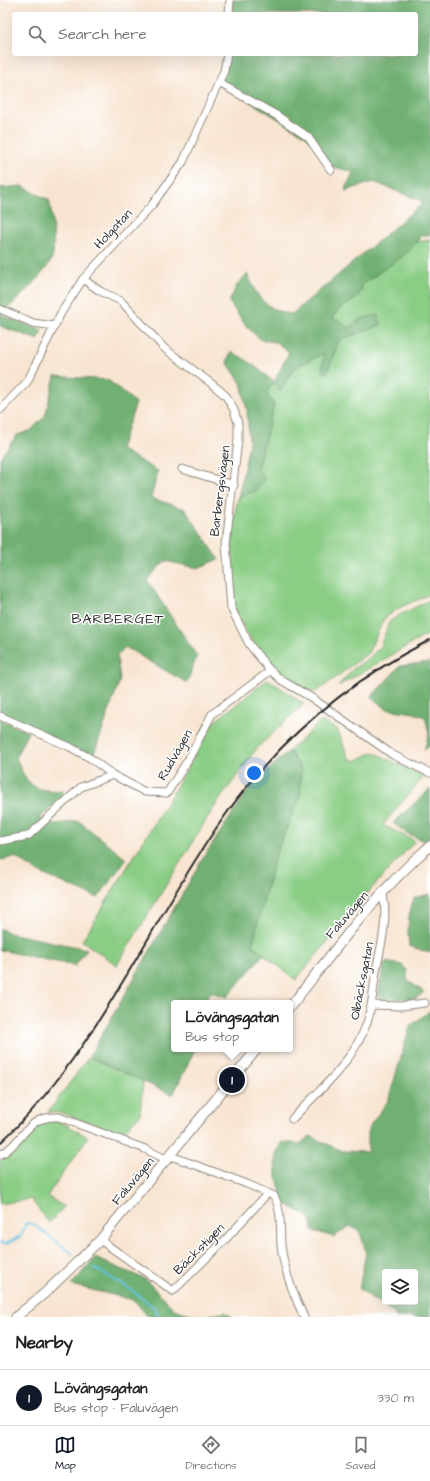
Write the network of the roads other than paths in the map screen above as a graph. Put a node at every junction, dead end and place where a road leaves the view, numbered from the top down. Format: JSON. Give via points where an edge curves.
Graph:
{"nodes":[{"id":1,"x":230,"y":0,"type":"edge"},
{"id":2,"x":229,"y":12,"type":"edge"},
{"id":3,"x":226,"y":56,"type":"edge"},
{"id":4,"x":219,"y":83,"type":"junction"},
{"id":5,"x":331,"y":170,"type":"dead end"},
{"id":6,"x":83,"y":279,"type":"junction"},
{"id":7,"x":0,"y":309,"type":"edge"},
{"id":8,"x":55,"y":326,"type":"junction"},
{"id":9,"x":0,"y":410,"type":"edge"},
{"id":10,"x":182,"y":469,"type":"dead end"},
{"id":11,"x":234,"y":485,"type":"junction"},
{"id":12,"x":270,"y":671,"type":"junction"},
{"id":13,"x":0,"y":716,"type":"edge"},
{"id":14,"x":430,"y":773,"type":"edge"},
{"id":15,"x":113,"y":775,"type":"junction"},
{"id":16,"x":0,"y":841,"type":"edge"},
{"id":17,"x":430,"y":846,"type":"edge"},
{"id":18,"x":383,"y":894,"type":"junction"},
{"id":19,"x":293,"y":1003,"type":"edge"},
{"id":20,"x":425,"y":1003,"type":"edge"},
{"id":21,"x":372,"y":1005,"type":"junction"},
{"id":22,"x":255,"y":1052,"type":"edge"},
{"id":23,"x":292,"y":1119,"type":"dead end"},
{"id":24,"x":0,"y":1155,"type":"edge"},
{"id":25,"x":169,"y":1158,"type":"junction"},
{"id":26,"x":268,"y":1193,"type":"junction"},
{"id":27,"x":100,"y":1240,"type":"junction"},
{"id":28,"x":16,"y":1317,"type":"edge"},
{"id":29,"x":304,"y":1317,"type":"edge"}],
"edges":[{"from":1,"to":2,"type":"street"},
{"from":3,"to":4,"type":"street","name":"Holgatan"},
{"from":4,"to":5,"type":"street","via":[[276,115],[308,138]]},
{"from":4,"to":6,"type":"street","name":"Holgatan","via":[[199,129],[172,179],[152,205]]},
{"from":6,"to":8,"type":"street","name":"Holgatan"},
{"from":6,"to":11,"type":"street","name":"Barbergsvägen","via":[[121,301],[164,348],[226,396],[238,423]]},
{"from":7,"to":8,"type":"street","via":[[33,322]]},
{"from":8,"to":9,"type":"street","name":"Holgatan","via":[[27,382]]},
{"from":10,"to":11,"type":"street"},
{"from":11,"to":12,"type":"street","name":"Barbergsvägen","via":[[227,520],[226,543],[231,608],[249,644]]},
{"from":12,"to":14,"type":"street","name":"Barbergsvägen","via":[[393,755]]},
{"from":12,"to":15,"type":"street","name":"Rudvägen","via":[[212,714],[188,760],[167,792],[145,792]]},
{"from":13,"to":15,"type":"street","name":"Rudvägen","via":[[70,747]]},
{"from":15,"to":16,"type":"street","via":[[81,787],[28,836]]},
{"from":17,"to":18,"type":"street","name":"Faluvägen","via":[[408,865]]},
{"from":18,"to":19,"type":"street","name":"Faluvägen"},
{"from":18,"to":21,"type":"street","name":"Olbäcksgatan","via":[[386,907]]},
{"from":20,"to":21,"type":"street","via":[[401,1006]]},
{"from":21,"to":23,"type":"street","name":"Olbäcksgatan","via":[[356,1048]]},
{"from":22,"to":25,"type":"street","name":"Faluvägen"},
{"from":24,"to":25,"type":"street","via":[[6,1152],[30,1126],[49,1116],[59,1117]]},
{"from":25,"to":26,"type":"street"},
{"from":25,"to":27,"type":"street","name":"Faluvägen"},
{"from":26,"to":27,"type":"street","name":"Bäckstigen","via":[[226,1239],[173,1290]]},
{"from":26,"to":29,"type":"street","via":[[274,1196],[277,1203],[284,1263],[290,1286]]},
{"from":27,"to":28,"type":"street","name":"Faluvägen"}]}
